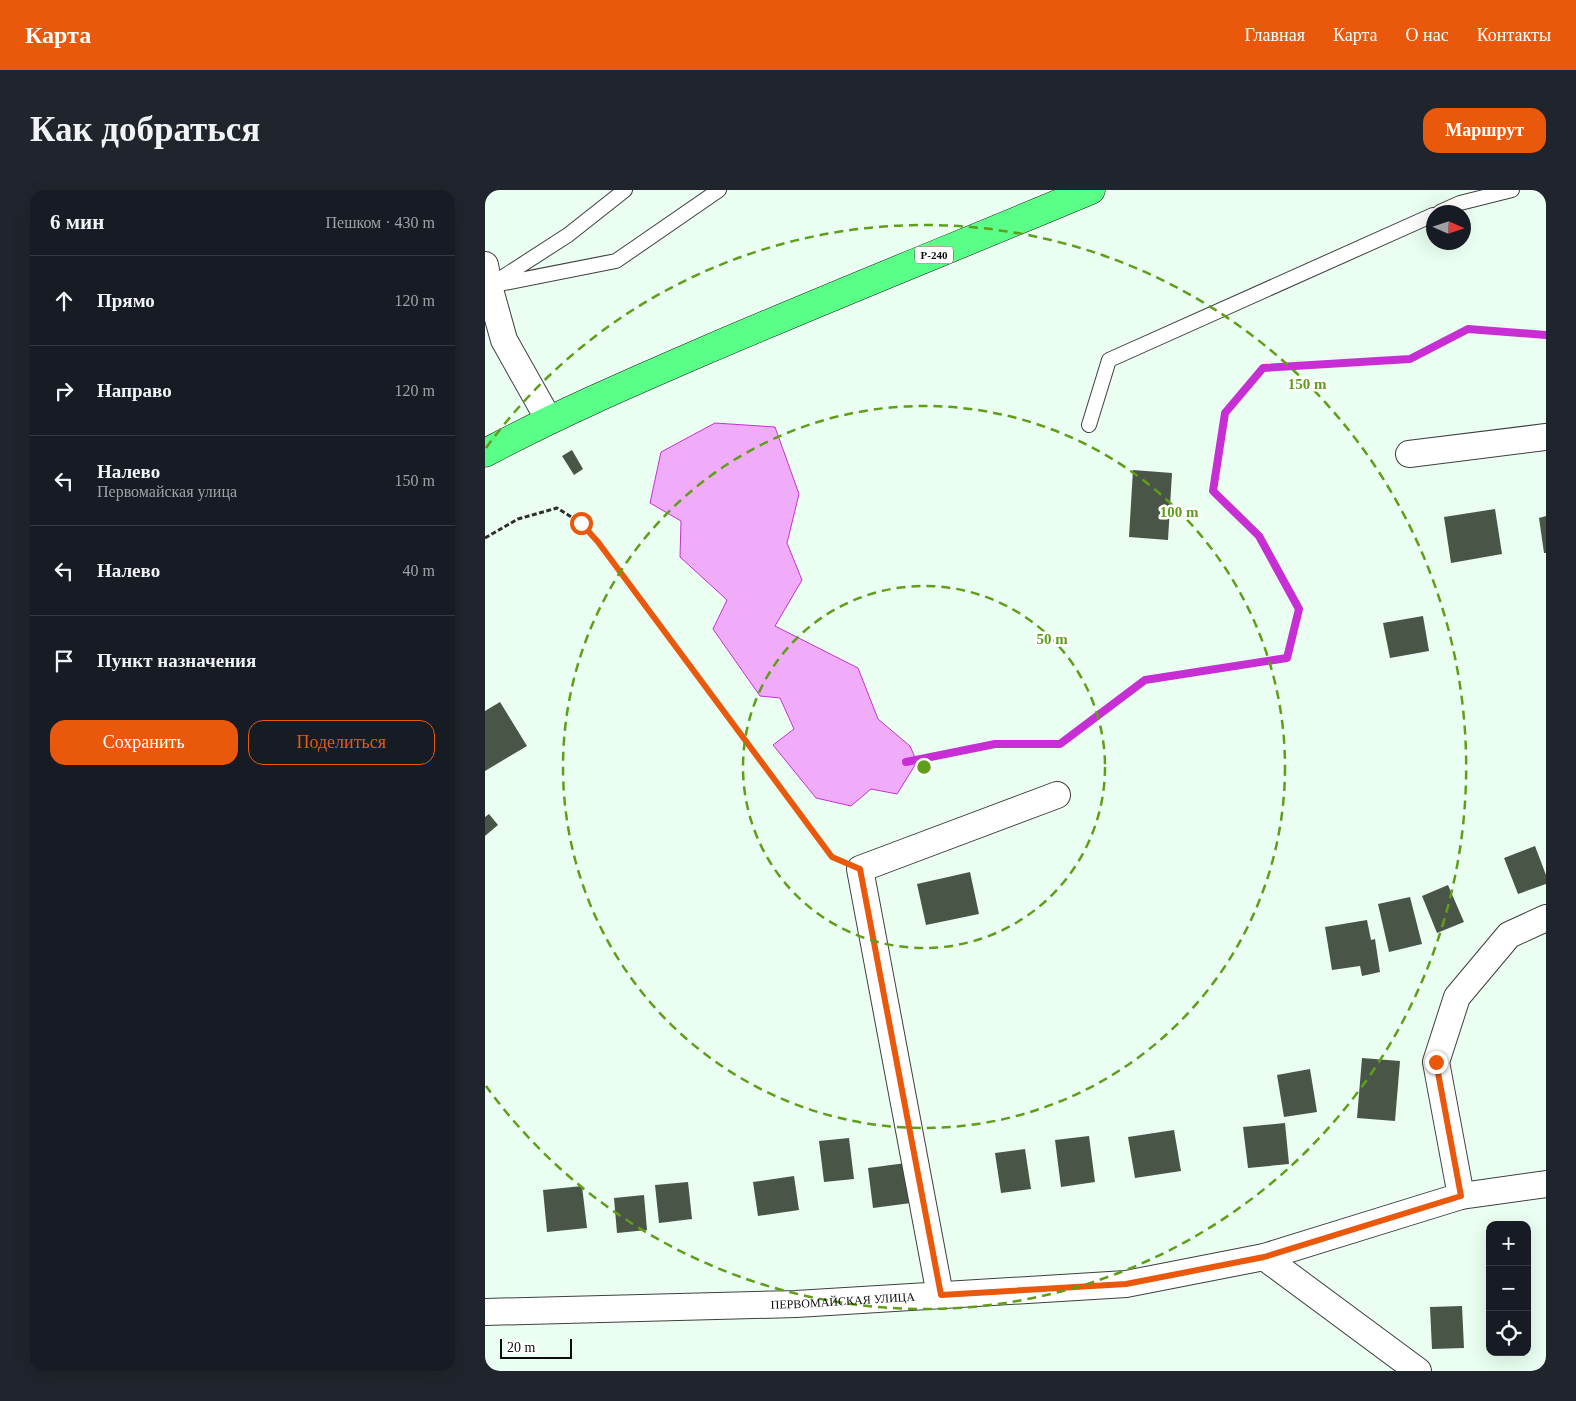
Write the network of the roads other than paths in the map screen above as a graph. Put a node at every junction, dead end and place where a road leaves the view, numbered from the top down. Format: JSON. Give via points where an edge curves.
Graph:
{"nodes":[{"id":1,"x":625,"y":190,"type":"edge"},
{"id":2,"x":719,"y":190,"type":"edge"},
{"id":3,"x":1091,"y":190,"type":"edge"},
{"id":4,"x":1512,"y":190,"type":"edge"},
{"id":5,"x":1456,"y":205,"type":"edge"},
{"id":6,"x":1426,"y":218,"type":"edge"},
{"id":7,"x":487,"y":275,"type":"edge"},
{"id":8,"x":495,"y":335,"type":"edge"},
{"id":9,"x":549,"y":420,"type":"junction"},
{"id":10,"x":1089,"y":425,"type":"dead end"},
{"id":11,"x":1546,"y":437,"type":"edge"},
{"id":12,"x":485,"y":453,"type":"edge"},
{"id":13,"x":1409,"y":454,"type":"dead end"},
{"id":14,"x":1057,"y":795,"type":"dead end"},
{"id":15,"x":1546,"y":918,"type":"edge"},
{"id":16,"x":1546,"y":1184,"type":"edge"},
{"id":17,"x":1461,"y":1196,"type":"junction"},
{"id":18,"x":1264,"y":1257,"type":"junction"},
{"id":19,"x":941,"y":1295,"type":"junction"},
{"id":20,"x":485,"y":1312,"type":"edge"},
{"id":21,"x":1418,"y":1371,"type":"edge"}],
"edges":[{"from":1,"to":7,"type":"lane","via":[[568,235]]},
{"from":2,"to":7,"type":"lane","via":[[616,261]]},
{"from":3,"to":9,"type":"main road","number":"Р-240","via":[[777,320]]},
{"from":4,"to":5,"type":"lane"},
{"from":6,"to":10,"type":"lane","via":[[1109,360]]},
{"from":7,"to":8,"type":"street"},
{"from":8,"to":9,"type":"street"},
{"from":9,"to":12,"type":"main road","number":"Р-240"},
{"from":11,"to":13,"type":"street"},
{"from":14,"to":19,"type":"street","via":[[860,869]]},
{"from":15,"to":17,"type":"street","via":[[1509,935],[1457,997],[1436,1062]]},
{"from":16,"to":17,"type":"street","name":"ПЕРВОМАЙСКАЯ УЛИЦА"},
{"from":17,"to":18,"type":"street","name":"ПЕРВОМАЙСКАЯ УЛИЦА"},
{"from":18,"to":19,"type":"street","name":"ПЕРВОМАЙСКАЯ УЛИЦА","via":[[1126,1284]]},
{"from":18,"to":21,"type":"street"},
{"from":19,"to":20,"type":"street","name":"ПЕРВОМАЙСКАЯ УЛИЦА","via":[[796,1304]]}]}
